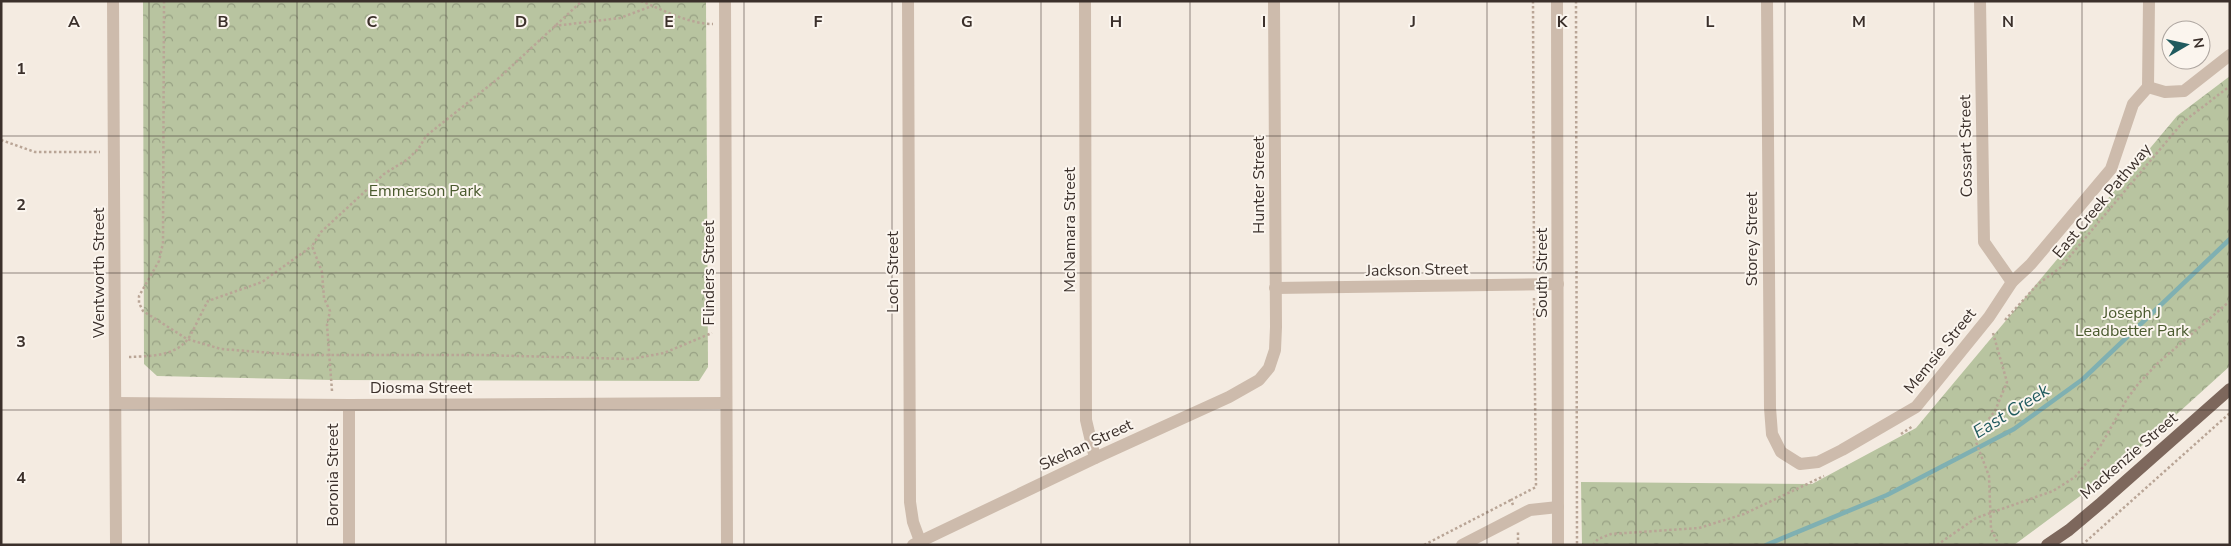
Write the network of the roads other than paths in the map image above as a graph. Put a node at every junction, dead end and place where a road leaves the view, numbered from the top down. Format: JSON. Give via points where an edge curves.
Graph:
{"nodes":[{"id":1,"x":113,"y":1,"type":"edge"},
{"id":2,"x":725,"y":1,"type":"edge"},
{"id":3,"x":908,"y":1,"type":"edge"},
{"id":4,"x":1085,"y":1,"type":"edge"},
{"id":5,"x":1274,"y":1,"type":"edge"},
{"id":6,"x":1557,"y":1,"type":"edge"},
{"id":7,"x":1767,"y":1,"type":"edge"},
{"id":8,"x":1980,"y":1,"type":"edge"},
{"id":9,"x":2149,"y":1,"type":"edge"},
{"id":10,"x":2230,"y":55,"type":"edge"},
{"id":11,"x":2148,"y":88,"type":"junction"},
{"id":12,"x":2012,"y":282,"type":"junction"},
{"id":13,"x":1558,"y":284,"type":"junction"},
{"id":14,"x":1275,"y":288,"type":"junction"},
{"id":15,"x":1269,"y":368,"type":"joint"},
{"id":16,"x":2230,"y":389,"type":"edge"},
{"id":17,"x":116,"y":403,"type":"junction"},
{"id":18,"x":725,"y":403,"type":"junction"},
{"id":19,"x":349,"y":405,"type":"junction"},
{"id":20,"x":1095,"y":458,"type":"junction"},
{"id":21,"x":1800,"y":464,"type":"joint"},
{"id":22,"x":1558,"y":507,"type":"junction"},
{"id":23,"x":917,"y":543,"type":"edge"},
{"id":24,"x":116,"y":545,"type":"edge"},
{"id":25,"x":349,"y":545,"type":"edge"},
{"id":26,"x":727,"y":545,"type":"edge"},
{"id":27,"x":1462,"y":545,"type":"edge"},
{"id":28,"x":1558,"y":545,"type":"edge"},
{"id":29,"x":2047,"y":545,"type":"edge"}],
"edges":[{"from":1,"to":17,"type":"street","name":"Wentworth Street"},
{"from":2,"to":18,"type":"street","name":"Flinders Street"},
{"from":3,"to":23,"type":"street","name":"Loch Street","via":[[910,502]]},
{"from":4,"to":20,"type":"street","name":"McNamara Street","via":[[1086,420]]},
{"from":5,"to":14,"type":"street","name":"Hunter Street"},
{"from":6,"to":13,"type":"street","name":"South Street"},
{"from":7,"to":21,"type":"street","name":"Storey Street","via":[[1770,408],[1772,434],[1781,452]]},
{"from":8,"to":12,"type":"street","name":"Cossart Street","via":[[1984,242]]},
{"from":9,"to":11,"type":"street"},
{"from":10,"to":11,"type":"street","via":[[2184,91],[2165,92]]},
{"from":11,"to":12,"type":"street","name":"Memsie Street","via":[[2133,104],[2111,169]]},
{"from":12,"to":21,"type":"street","name":"Memsie Street","via":[[1989,317],[1916,408],[1818,462]]},
{"from":13,"to":14,"type":"street","name":"Jackson Street"},
{"from":13,"to":22,"type":"street","name":"South Street"},
{"from":14,"to":15,"type":"street","name":"Hunter Street","via":[[1275,350]]},
{"from":15,"to":20,"type":"street","name":"Skehan Street","via":[[1259,380],[1229,397]]},
{"from":16,"to":29,"type":"main road","name":"Mackenzie Street","via":[[2101,503]]},
{"from":17,"to":19,"type":"street","name":"Diosma Street"},
{"from":17,"to":24,"type":"street","name":"Wentworth Street"},
{"from":18,"to":19,"type":"street","name":"Diosma Street"},
{"from":18,"to":26,"type":"street","name":"Flinders Street"},
{"from":19,"to":25,"type":"street","name":"Boronia Street"},
{"from":20,"to":23,"type":"street","name":"Skehan Street"},
{"from":22,"to":27,"type":"street","via":[[1530,510]]},
{"from":22,"to":28,"type":"street","name":"South Street"}]}
